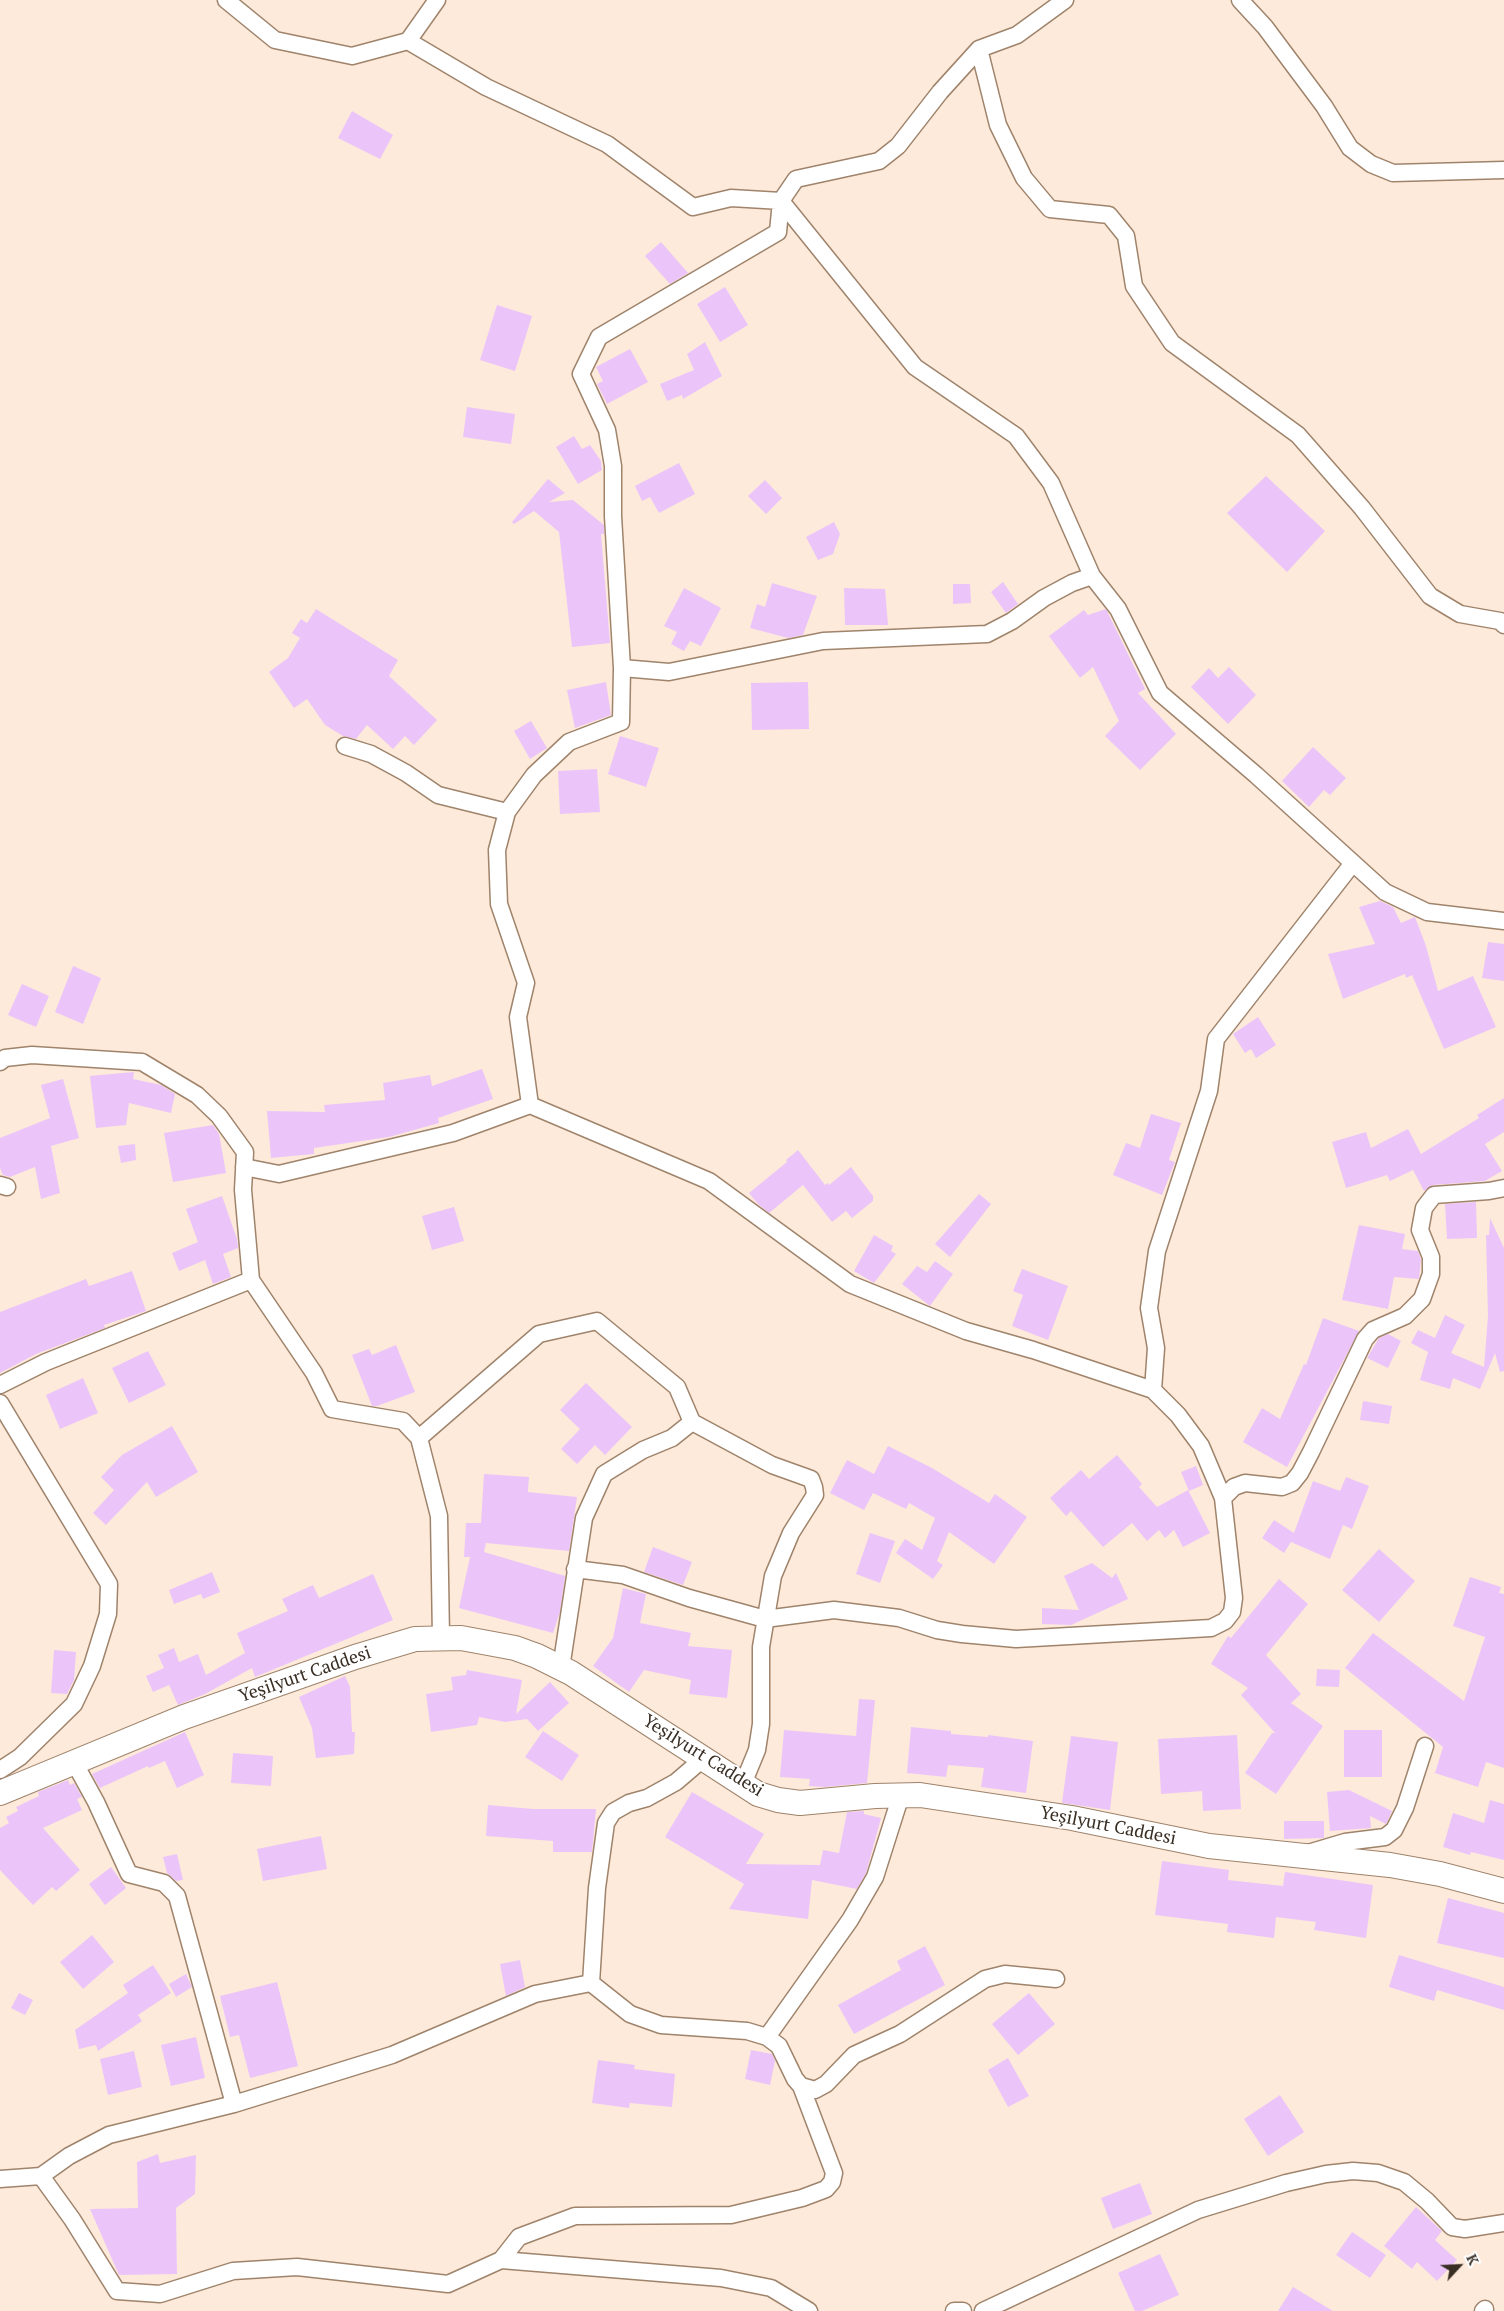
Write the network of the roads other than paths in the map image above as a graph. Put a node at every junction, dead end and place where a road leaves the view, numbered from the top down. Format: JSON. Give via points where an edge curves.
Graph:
{"nodes":[{"id":1,"x":226,"y":0,"type":"edge"},
{"id":2,"x":437,"y":0,"type":"edge"},
{"id":3,"x":1064,"y":0,"type":"edge"},
{"id":4,"x":1240,"y":0,"type":"edge"},
{"id":5,"x":408,"y":41,"type":"junction"},
{"id":6,"x":979,"y":49,"type":"junction"},
{"id":7,"x":1504,"y":170,"type":"edge"},
{"id":8,"x":781,"y":201,"type":"junction"},
{"id":9,"x":1092,"y":576,"type":"junction"},
{"id":10,"x":1504,"y":625,"type":"edge"},
{"id":11,"x":622,"y":668,"type":"junction"},
{"id":12,"x":345,"y":746,"type":"dead end"},
{"id":13,"x":507,"y":812,"type":"junction"},
{"id":14,"x":1353,"y":863,"type":"junction"},
{"id":15,"x":1504,"y":921,"type":"edge"},
{"id":16,"x":0,"y":1062,"type":"edge"},
{"id":17,"x":530,"y":1106,"type":"junction"},
{"id":18,"x":244,"y":1167,"type":"junction"},
{"id":19,"x":1504,"y":1188,"type":"edge"},
{"id":20,"x":251,"y":1280,"type":"junction"},
{"id":21,"x":0,"y":1385,"type":"edge"},
{"id":22,"x":1152,"y":1390,"type":"junction"},
{"id":23,"x":0,"y":1403,"type":"edge"},
{"id":24,"x":692,"y":1422,"type":"junction"},
{"id":25,"x":419,"y":1438,"type":"junction"},
{"id":26,"x":1222,"y":1498,"type":"junction"},
{"id":27,"x":575,"y":1570,"type":"junction"},
{"id":28,"x":765,"y":1619,"type":"junction"},
{"id":29,"x":441,"y":1638,"type":"junction"},
{"id":30,"x":561,"y":1668,"type":"junction"},
{"id":31,"x":1425,"y":1746,"type":"dead end"},
{"id":32,"x":704,"y":1758,"type":"junction"},
{"id":33,"x":74,"y":1762,"type":"junction"},
{"id":34,"x":0,"y":1770,"type":"edge"},
{"id":35,"x":743,"y":1784,"type":"junction"},
{"id":36,"x":0,"y":1794,"type":"edge"},
{"id":37,"x":901,"y":1795,"type":"junction"},
{"id":38,"x":1302,"y":1854,"type":"junction"},
{"id":39,"x":1504,"y":1891,"type":"edge"},
{"id":40,"x":1056,"y":1978,"type":"dead end"},
{"id":41,"x":592,"y":1983,"type":"junction"},
{"id":42,"x":767,"y":2037,"type":"junction"},
{"id":43,"x":800,"y":2086,"type":"junction"},
{"id":44,"x":234,"y":2104,"type":"junction"},
{"id":45,"x":41,"y":2176,"type":"junction"},
{"id":46,"x":0,"y":2178,"type":"edge"},
{"id":47,"x":1504,"y":2223,"type":"edge"},
{"id":48,"x":501,"y":2260,"type":"junction"},
{"id":49,"x":809,"y":2311,"type":"edge"},
{"id":50,"x":954,"y":2311,"type":"edge"},
{"id":51,"x":963,"y":2311,"type":"edge"},
{"id":52,"x":983,"y":2311,"type":"edge"}],
"edges":[{"from":1,"to":5,"type":"street","via":[[275,40],[352,56]]},
{"from":2,"to":5,"type":"street"},
{"from":3,"to":6,"type":"street","via":[[1017,35]]},
{"from":4,"to":7,"type":"street","via":[[1265,27],[1324,106],[1350,148],[1371,164],[1393,172]]},
{"from":5,"to":8,"type":"street","via":[[486,87],[607,144],[693,208],[731,198]]},
{"from":6,"to":8,"type":"street","via":[[898,146],[879,161],[796,179]]},
{"from":6,"to":10,"type":"street","via":[[998,125],[1024,178],[1050,209],[1109,215],[1126,236],[1134,286],[1172,343],[1298,435],[1362,508],[1430,596],[1460,614],[1500,621]]},
{"from":8,"to":9,"type":"street","via":[[915,367],[1016,436],[1051,482]]},
{"from":8,"to":11,"type":"street","via":[[778,232],[599,337],[581,374],[607,430],[613,466]]},
{"from":9,"to":11,"type":"street","via":[[1044,598],[987,634],[823,641],[669,672]]},
{"from":9,"to":14,"type":"street","via":[[1118,609],[1160,694]]},
{"from":11,"to":13,"type":"street","via":[[621,722],[569,742],[534,775]]},
{"from":12,"to":13,"type":"street","via":[[371,754],[438,795]]},
{"from":13,"to":17,"type":"street","via":[[497,850],[500,904],[526,983],[518,1017]]},
{"from":14,"to":15,"type":"street","via":[[1385,892],[1427,912]]},
{"from":14,"to":22,"type":"street","via":[[1216,1039],[1209,1090],[1157,1251],[1150,1308],[1156,1348]]},
{"from":16,"to":18,"type":"street","via":[[6,1058],[32,1055],[142,1062],[197,1095],[219,1116],[245,1152]]},
{"from":17,"to":18,"type":"street","via":[[453,1133],[279,1174]]},
{"from":17,"to":22,"type":"street","via":[[709,1181],[850,1284],[966,1331]]},
{"from":18,"to":20,"type":"street"},
{"from":19,"to":26,"type":"street","via":[[1434,1195],[1424,1208],[1420,1230],[1431,1257],[1431,1274],[1422,1299],[1405,1316],[1373,1330],[1365,1339],[1311,1452],[1292,1483],[1282,1487],[1245,1483],[1234,1487]]},
{"from":20,"to":21,"type":"street","via":[[54,1358]]},
{"from":20,"to":25,"type":"street","via":[[314,1372],[332,1409],[403,1422]]},
{"from":22,"to":26,"type":"street","via":[[1178,1415],[1201,1446]]},
{"from":23,"to":34,"type":"street","via":[[109,1584],[108,1614],[92,1666],[74,1704],[20,1757]]},
{"from":24,"to":25,"type":"street","via":[[677,1387],[597,1321],[539,1334]]},
{"from":24,"to":27,"type":"street","via":[[672,1438],[642,1450],[604,1474],[584,1518]]},
{"from":24,"to":28,"type":"street","via":[[772,1465],[810,1479],[814,1486],[814,1495],[791,1533],[773,1576]]},
{"from":25,"to":29,"type":"street","via":[[439,1516]]},
{"from":26,"to":28,"type":"street","via":[[1234,1598],[1232,1612],[1225,1621],[1211,1628],[1016,1639],[962,1634],[900,1618],[834,1610]]},
{"from":27,"to":28,"type":"street","via":[[623,1574],[689,1598]]},
{"from":27,"to":30,"type":"street"},
{"from":28,"to":35,"type":"street","via":[[761,1647],[761,1724],[756,1750]]},
{"from":29,"to":30,"type":"main road","name":"Yeşilyurt Caddesi","via":[[462,1638],[506,1646]]},
{"from":29,"to":33,"type":"main road","name":"Yeşilyurt Caddesi","via":[[415,1639],[354,1656],[184,1717]]},
{"from":30,"to":32,"type":"main road","name":"Yeşilyurt Caddesi"},
{"from":31,"to":38,"type":"street","via":[[1406,1808],[1394,1830],[1385,1837],[1345,1842]]},
{"from":32,"to":35,"type":"main road","name":"Yeşilyurt Caddesi"},
{"from":32,"to":41,"type":"street","via":[[676,1782],[613,1812],[606,1823],[597,1888]]},
{"from":33,"to":36,"type":"main road","name":"Yeşilyurt Caddesi"},
{"from":33,"to":44,"type":"street","via":[[128,1874],[164,1882],[177,1896]]},
{"from":35,"to":37,"type":"main road","name":"Yeşilyurt Caddesi","via":[[758,1794],[800,1803]]},
{"from":37,"to":38,"type":"main road","name":"Yeşilyurt Caddesi","via":[[920,1795],[1072,1818],[1209,1846]]},
{"from":37,"to":42,"type":"street","via":[[875,1877],[850,1920]]},
{"from":38,"to":39,"type":"main road","name":"Yeşilyurt Caddesi","via":[[1399,1866]]},
{"from":40,"to":43,"type":"street","via":[[1005,1974],[985,1979],[900,2034],[854,2055],[826,2084],[815,2090]]},
{"from":41,"to":42,"type":"street","via":[[630,2014],[661,2025],[730,2029]]},
{"from":41,"to":44,"type":"street","via":[[535,1994],[392,2055]]},
{"from":42,"to":43,"type":"street","via":[[779,2046]]},
{"from":43,"to":48,"type":"street","via":[[834,2173],[826,2189],[731,2215],[575,2216],[519,2237]]},
{"from":44,"to":45,"type":"street","via":[[109,2135],[69,2156]]},
{"from":45,"to":46,"type":"street"},
{"from":45,"to":48,"type":"street","via":[[117,2291],[160,2294],[233,2272],[297,2267],[448,2284]]},
{"from":47,"to":52,"type":"street","via":[[1465,2229],[1452,2227],[1404,2182],[1378,2173],[1326,2174],[1198,2210]]},
{"from":48,"to":49,"type":"street","via":[[721,2278],[771,2288]]},
{"from":50,"to":51,"type":"street"}]}
